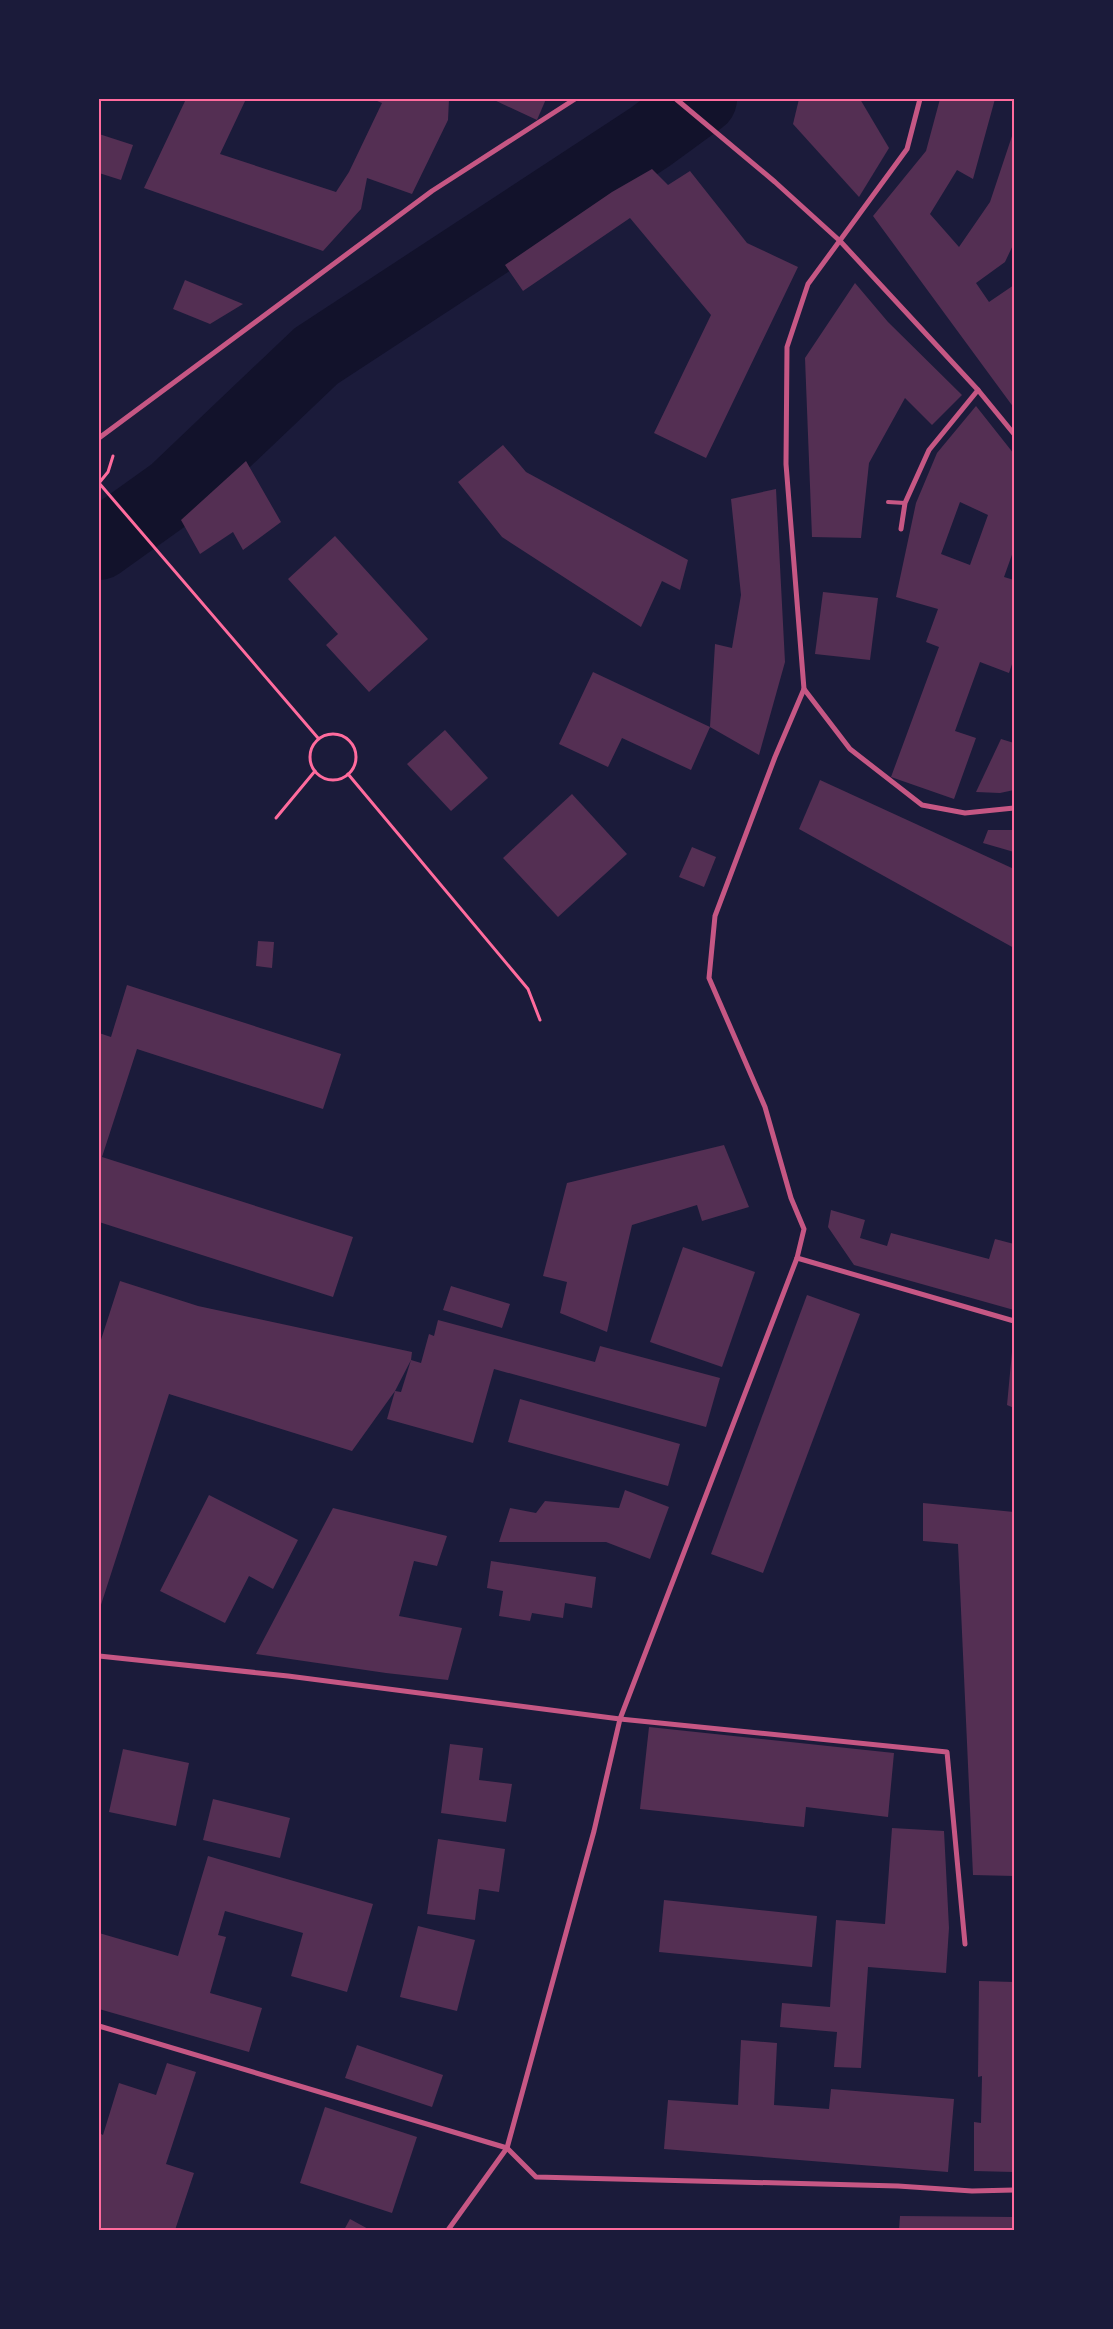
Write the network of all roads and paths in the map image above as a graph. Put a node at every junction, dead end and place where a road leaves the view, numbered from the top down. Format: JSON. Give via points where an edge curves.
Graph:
{"nodes":[{"id":1,"x":575,"y":99,"type":"edge"},
{"id":2,"x":676,"y":99,"type":"edge"},
{"id":3,"x":920,"y":99,"type":"edge"},
{"id":4,"x":840,"y":242,"type":"junction"},
{"id":5,"x":978,"y":390,"type":"junction"},
{"id":6,"x":1014,"y":434,"type":"edge"},
{"id":7,"x":99,"y":438,"type":"edge"},
{"id":8,"x":99,"y":483,"type":"edge"},
{"id":9,"x":888,"y":502,"type":"dead end"},
{"id":10,"x":905,"y":503,"type":"junction"},
{"id":11,"x":901,"y":529,"type":"dead end"},
{"id":12,"x":804,"y":689,"type":"junction"},
{"id":13,"x":318,"y":738,"type":"junction"},
{"id":14,"x":315,"y":771,"type":"junction"},
{"id":15,"x":348,"y":774,"type":"junction"},
{"id":16,"x":1014,"y":808,"type":"edge"},
{"id":17,"x":276,"y":818,"type":"dead end"},
{"id":18,"x":540,"y":1020,"type":"dead end"},
{"id":19,"x":797,"y":1258,"type":"junction"},
{"id":20,"x":1014,"y":1321,"type":"edge"},
{"id":21,"x":99,"y":1656,"type":"edge"},
{"id":22,"x":620,"y":1719,"type":"junction"},
{"id":23,"x":965,"y":1944,"type":"dead end"},
{"id":24,"x":99,"y":2026,"type":"edge"},
{"id":25,"x":507,"y":2148,"type":"junction"},
{"id":26,"x":1014,"y":2190,"type":"edge"},
{"id":27,"x":448,"y":2230,"type":"edge"}],
"edges":[{"from":1,"to":7,"type":"street","via":[[432,191]]},
{"from":2,"to":4,"type":"street","via":[[775,182]]},
{"from":3,"to":4,"type":"street","via":[[907,149]]},
{"from":4,"to":5,"type":"street"},
{"from":4,"to":12,"type":"street","via":[[808,284],[787,347],[786,464]]},
{"from":5,"to":6,"type":"street"},
{"from":5,"to":10,"type":"street","via":[[929,450]]},
{"from":8,"to":13,"type":"path"},
{"from":9,"to":10,"type":"lane"},
{"from":10,"to":11,"type":"street"},
{"from":12,"to":16,"type":"street","via":[[850,750],[922,805],[965,813]]},
{"from":12,"to":19,"type":"street","via":[[714,916],[709,978],[765,1107],[791,1198],[804,1229]]},
{"from":13,"to":14,"type":"path","via":[[310,754],[310,764]]},
{"from":13,"to":15,"type":"path","via":[[335,733],[351,741],[356,758]]},
{"from":14,"to":15,"type":"path","via":[[331,780]]},
{"from":14,"to":17,"type":"path"},
{"from":15,"to":18,"type":"path","via":[[528,989]]},
{"from":19,"to":20,"type":"street"},
{"from":19,"to":22,"type":"street"},
{"from":21,"to":22,"type":"street","via":[[288,1676]]},
{"from":22,"to":23,"type":"street","via":[[947,1752]]},
{"from":22,"to":25,"type":"street","via":[[594,1831]]},
{"from":24,"to":25,"type":"street"},
{"from":25,"to":26,"type":"street","via":[[536,2176]]},
{"from":25,"to":27,"type":"street"}]}
